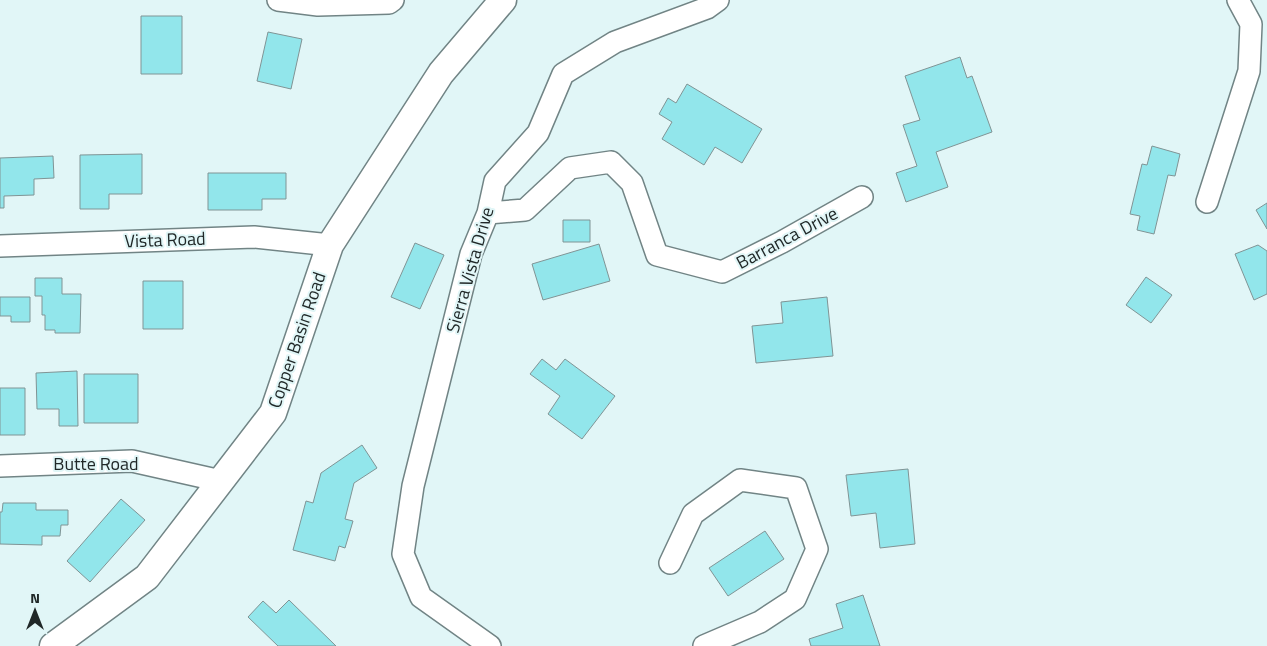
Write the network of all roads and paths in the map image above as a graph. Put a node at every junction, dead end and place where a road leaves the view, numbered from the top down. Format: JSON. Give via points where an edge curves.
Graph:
{"nodes":[{"id":1,"x":278,"y":0,"type":"edge"},
{"id":2,"x":394,"y":0,"type":"edge"},
{"id":3,"x":503,"y":0,"type":"edge"},
{"id":4,"x":718,"y":0,"type":"edge"},
{"id":5,"x":1238,"y":0,"type":"edge"},
{"id":6,"x":862,"y":197,"type":"dead end"},
{"id":7,"x":1207,"y":202,"type":"dead end"},
{"id":8,"x":488,"y":213,"type":"junction"},
{"id":9,"x":330,"y":245,"type":"junction"},
{"id":10,"x":0,"y":246,"type":"edge"},
{"id":11,"x":0,"y":466,"type":"edge"},
{"id":12,"x":221,"y":481,"type":"junction"},
{"id":13,"x":670,"y":563,"type":"dead end"},
{"id":14,"x":53,"y":646,"type":"edge"},
{"id":15,"x":490,"y":646,"type":"edge"},
{"id":16,"x":704,"y":646,"type":"edge"}],
"edges":[{"from":1,"to":2,"type":"street","via":[[318,5],[389,3]]},
{"from":3,"to":9,"type":"street","name":"Copper Basin Road","via":[[441,73]]},
{"from":4,"to":8,"type":"street","name":"Sierra Vista Drive","via":[[706,8],[615,42],[563,74],[538,133],[495,181]]},
{"from":5,"to":7,"type":"street","via":[[1251,24],[1249,71]]},
{"from":6,"to":8,"type":"street","name":"Barranca Drive","via":[[722,272],[657,255],[632,183],[611,162],[570,168],[525,210]]},
{"from":8,"to":15,"type":"street","name":"Sierra Vista Drive","via":[[466,273],[413,486],[403,554],[421,597]]},
{"from":9,"to":10,"type":"street","name":"Vista Road","via":[[254,237]]},
{"from":9,"to":12,"type":"street","name":"Copper Basin Road","via":[[273,413]]},
{"from":11,"to":12,"type":"street","name":"Butte Road","via":[[132,461]]},
{"from":12,"to":14,"type":"street","name":"Copper Basin Road","via":[[147,577]]},
{"from":13,"to":16,"type":"street","via":[[693,514],[740,480],[796,488],[817,549],[795,599],[760,622]]}]}
